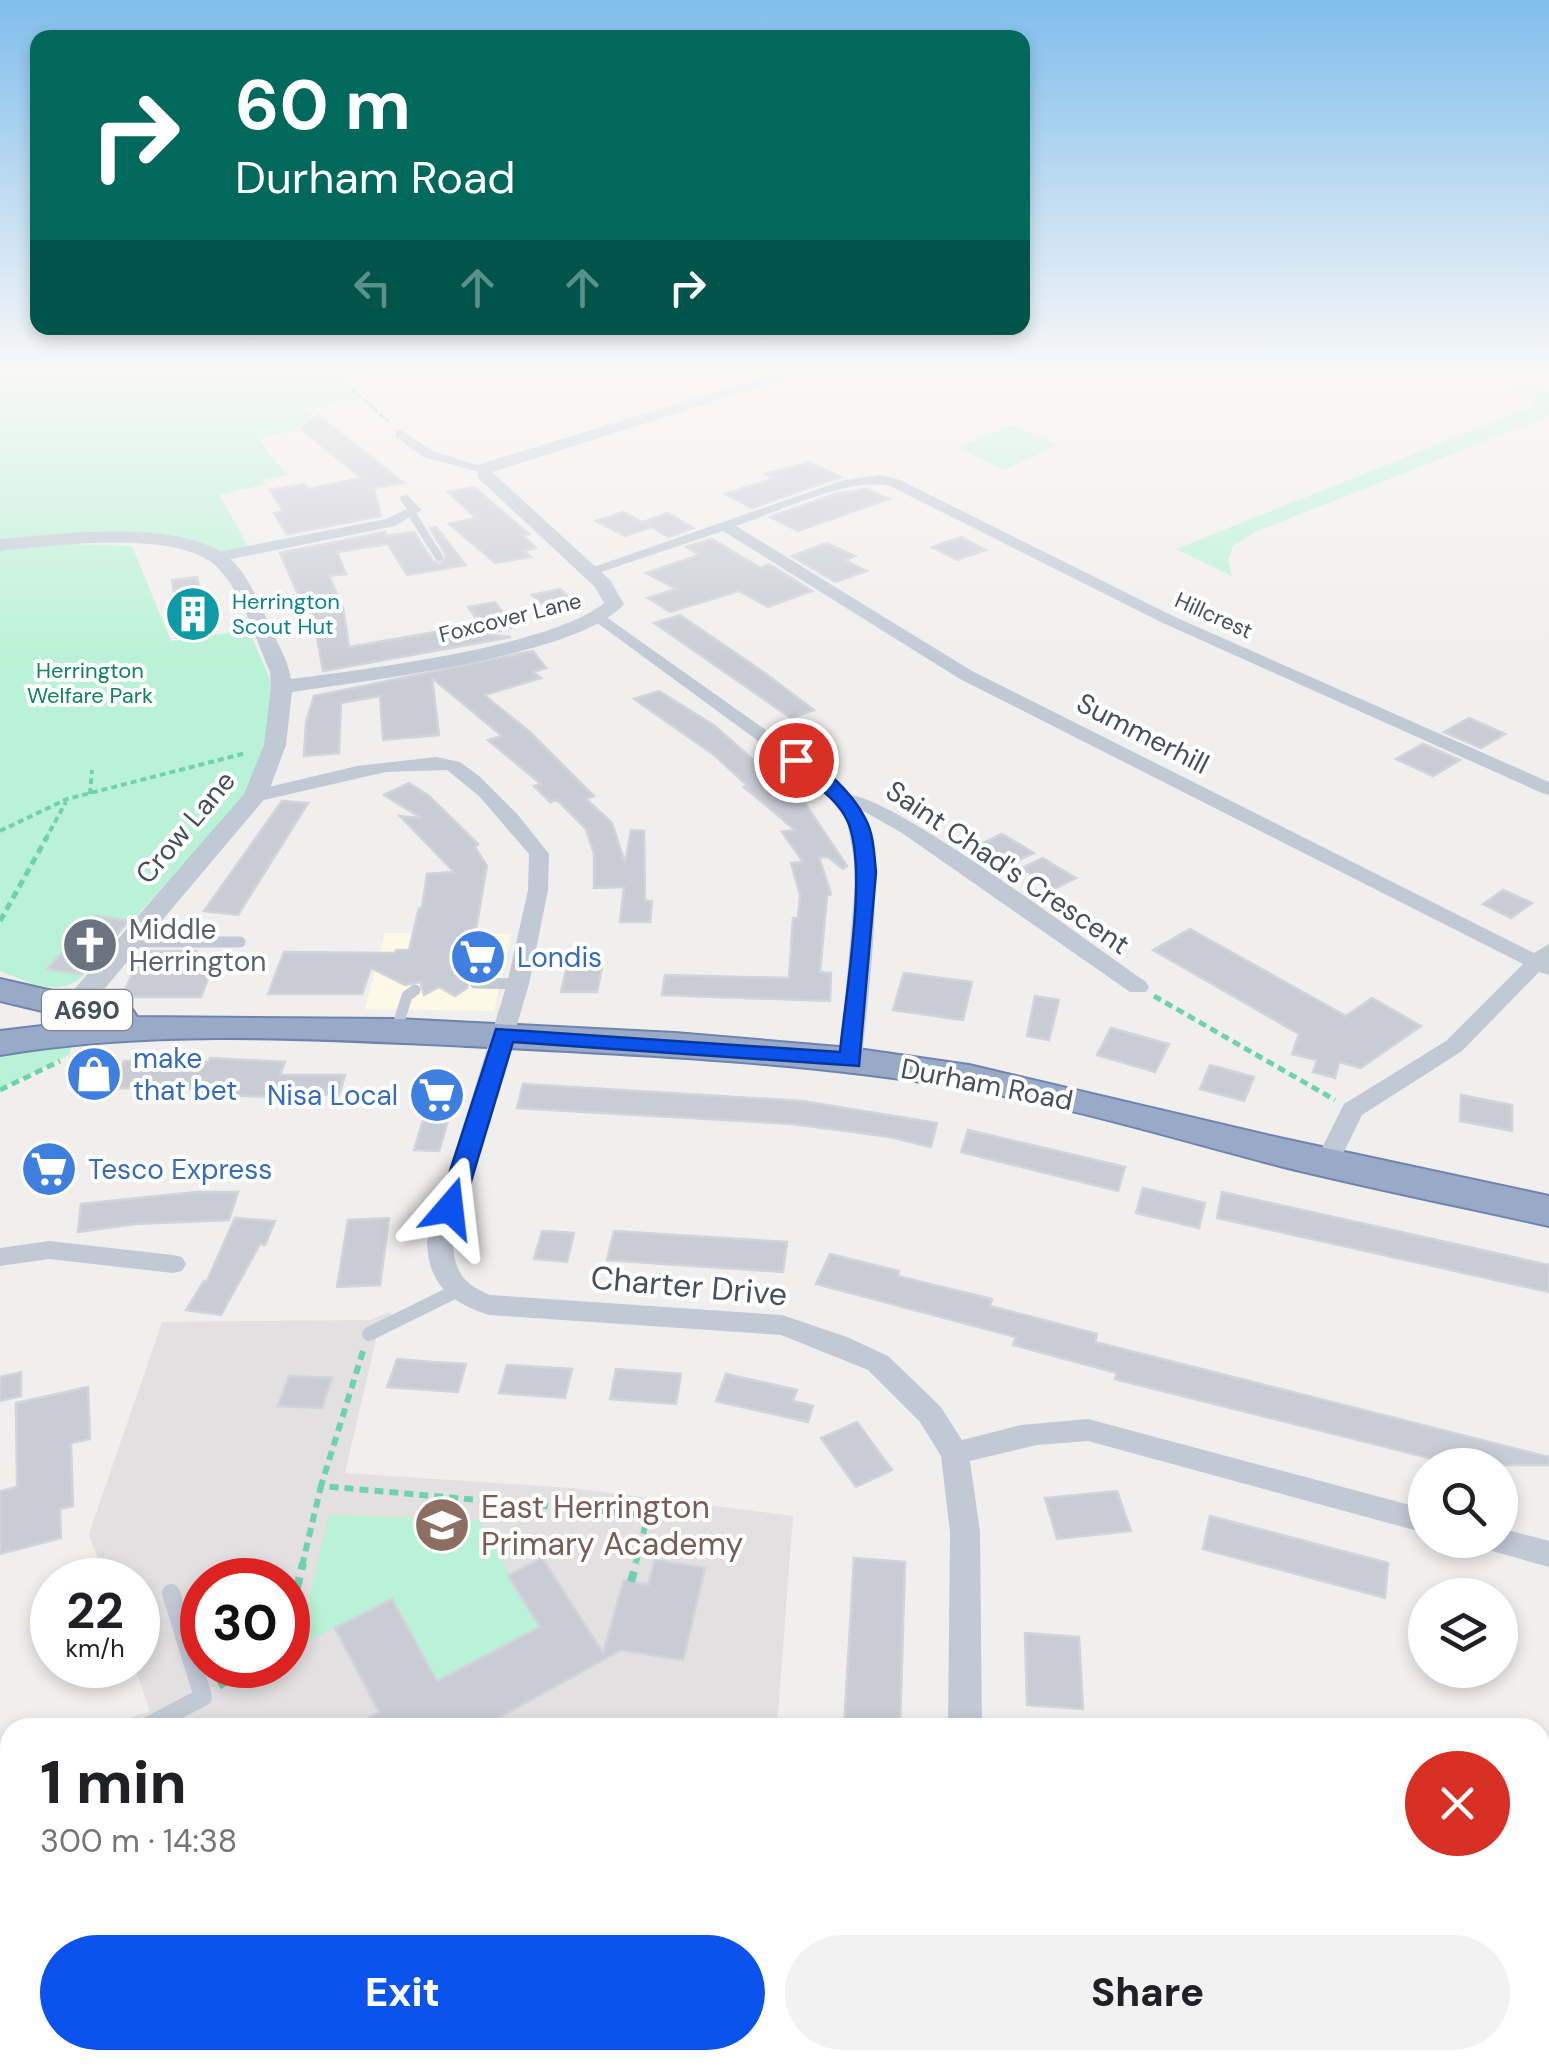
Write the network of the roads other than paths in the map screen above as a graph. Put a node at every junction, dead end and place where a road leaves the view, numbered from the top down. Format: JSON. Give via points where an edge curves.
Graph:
{"nodes":[{"id":1,"x":483,"y":471,"type":"edge"},
{"id":2,"x":411,"y":507,"type":"junction"},
{"id":3,"x":435,"y":513,"type":"dead end"},
{"id":4,"x":724,"y":526,"type":"junction"},
{"id":5,"x":0,"y":545,"type":"edge"},
{"id":6,"x":216,"y":556,"type":"junction"},
{"id":7,"x":438,"y":558,"type":"dead end"},
{"id":8,"x":590,"y":571,"type":"junction"},
{"id":9,"x":602,"y":619,"type":"junction"},
{"id":10,"x":282,"y":688,"type":"junction"},
{"id":11,"x":1549,"y":790,"type":"edge"},
{"id":12,"x":255,"y":796,"type":"junction"},
{"id":13,"x":844,"y":802,"type":"junction"},
{"id":14,"x":910,"y":829,"type":"junction"},
{"id":15,"x":863,"y":842,"type":"junction"},
{"id":16,"x":129,"y":942,"type":"junction"},
{"id":17,"x":240,"y":942,"type":"dead end"},
{"id":18,"x":1545,"y":961,"type":"edge"},
{"id":19,"x":476,"y":983,"type":"dead end"},
{"id":20,"x":518,"y":984,"type":"junction"},
{"id":21,"x":1138,"y":988,"type":"road end"},
{"id":22,"x":0,"y":990,"type":"edge"},
{"id":23,"x":414,"y":990,"type":"dead end"},
{"id":24,"x":0,"y":1001,"type":"edge"},
{"id":25,"x":0,"y":1016,"type":"edge"},
{"id":26,"x":72,"y":1024,"type":"junction"},
{"id":27,"x":396,"y":1032,"type":"junction"},
{"id":28,"x":504,"y":1034,"type":"junction"},
{"id":29,"x":0,"y":1043,"type":"edge"},
{"id":30,"x":850,"y":1060,"type":"junction"},
{"id":31,"x":1327,"y":1162,"type":"junction"},
{"id":32,"x":1549,"y":1211,"type":"edge"},
{"id":33,"x":0,"y":1257,"type":"edge"},
{"id":34,"x":173,"y":1264,"type":"dead end"},
{"id":35,"x":456,"y":1291,"type":"junction"},
{"id":36,"x":369,"y":1334,"type":"road end"},
{"id":37,"x":955,"y":1454,"type":"junction"},
{"id":38,"x":1408,"y":1516,"type":"edge"},
{"id":39,"x":1518,"y":1546,"type":"edge"},
{"id":40,"x":1549,"y":1554,"type":"edge"},
{"id":41,"x":171,"y":1594,"type":"dead end"},
{"id":42,"x":164,"y":1718,"type":"edge"},
{"id":43,"x":965,"y":1718,"type":"edge"}],
"edges":[{"from":1,"to":8,"type":"street","name":"Foxcover Lane"},
{"from":2,"to":3,"type":"street"},
{"from":2,"to":6,"type":"street","via":[[390,523]]},
{"from":2,"to":7,"type":"lane"},
{"from":4,"to":8,"type":"street"},
{"from":4,"to":11,"type":"street","name":"Hillcrest","via":[[863,480],[895,483],[1170,620]]},
{"from":4,"to":18,"type":"street","name":"Summerhill","via":[[966,675]]},
{"from":5,"to":6,"type":"street","via":[[131,539]]},
{"from":6,"to":10,"type":"street","name":"Crow Lane","via":[[242,595]]},
{"from":8,"to":9,"type":"street","name":"Foxcover Lane","via":[[614,604]]},
{"from":9,"to":10,"type":"street","name":"Foxcover Lane","via":[[423,665]]},
{"from":9,"to":13,"type":"street"},
{"from":10,"to":12,"type":"street","name":"Crow Lane","via":[[276,745]]},
{"from":12,"to":16,"type":"street","name":"Crow Lane"},
{"from":12,"to":20,"type":"street","via":[[410,763],[442,762],[462,770],[540,854]]},
{"from":13,"to":14,"type":"street","name":"Saint Chad's Crescent","via":[[860,801]]},
{"from":13,"to":15,"type":"street"},
{"from":14,"to":15,"type":"street"},
{"from":14,"to":21,"type":"street","name":"Saint Chad's Crescent"},
{"from":15,"to":30,"type":"street"},
{"from":16,"to":17,"type":"lane"},
{"from":16,"to":26,"type":"street","name":"Crow Lane"},
{"from":18,"to":31,"type":"street","via":[[1454,1046],[1352,1110]]},
{"from":19,"to":20,"type":"lane"},
{"from":20,"to":28,"type":"street"},
{"from":22,"to":26,"type":"highway","name":"Durham Road","number":"A690"},
{"from":23,"to":27,"type":"lane"},
{"from":24,"to":25,"type":"highway","number":"A690"},
{"from":26,"to":27,"type":"highway","name":"Durham Road","number":"A690"},
{"from":26,"to":29,"type":"highway","name":"Durham Road","number":"A690"},
{"from":27,"to":28,"type":"highway","name":"Durham Road","number":"A690"},
{"from":28,"to":30,"type":"highway","name":"Durham Road","number":"A690"},
{"from":28,"to":35,"type":"street","via":[[440,1242],[440,1264]]},
{"from":30,"to":31,"type":"highway","name":"Durham Road","number":"A690","via":[[969,1077]]},
{"from":31,"to":32,"type":"highway","name":"Durham Road","number":"A690"},
{"from":33,"to":34,"type":"street","via":[[50,1250]]},
{"from":35,"to":36,"type":"lane"},
{"from":35,"to":37,"type":"street","name":"Charter Drive","via":[[490,1305],[782,1326],[878,1364],[930,1414]]},
{"from":37,"to":38,"type":"street","via":[[1008,1437],[1088,1430]]},
{"from":37,"to":43,"type":"street","via":[[965,1532]]},
{"from":39,"to":40,"type":"street"},
{"from":41,"to":42,"type":"lane","via":[[203,1698]]}]}
